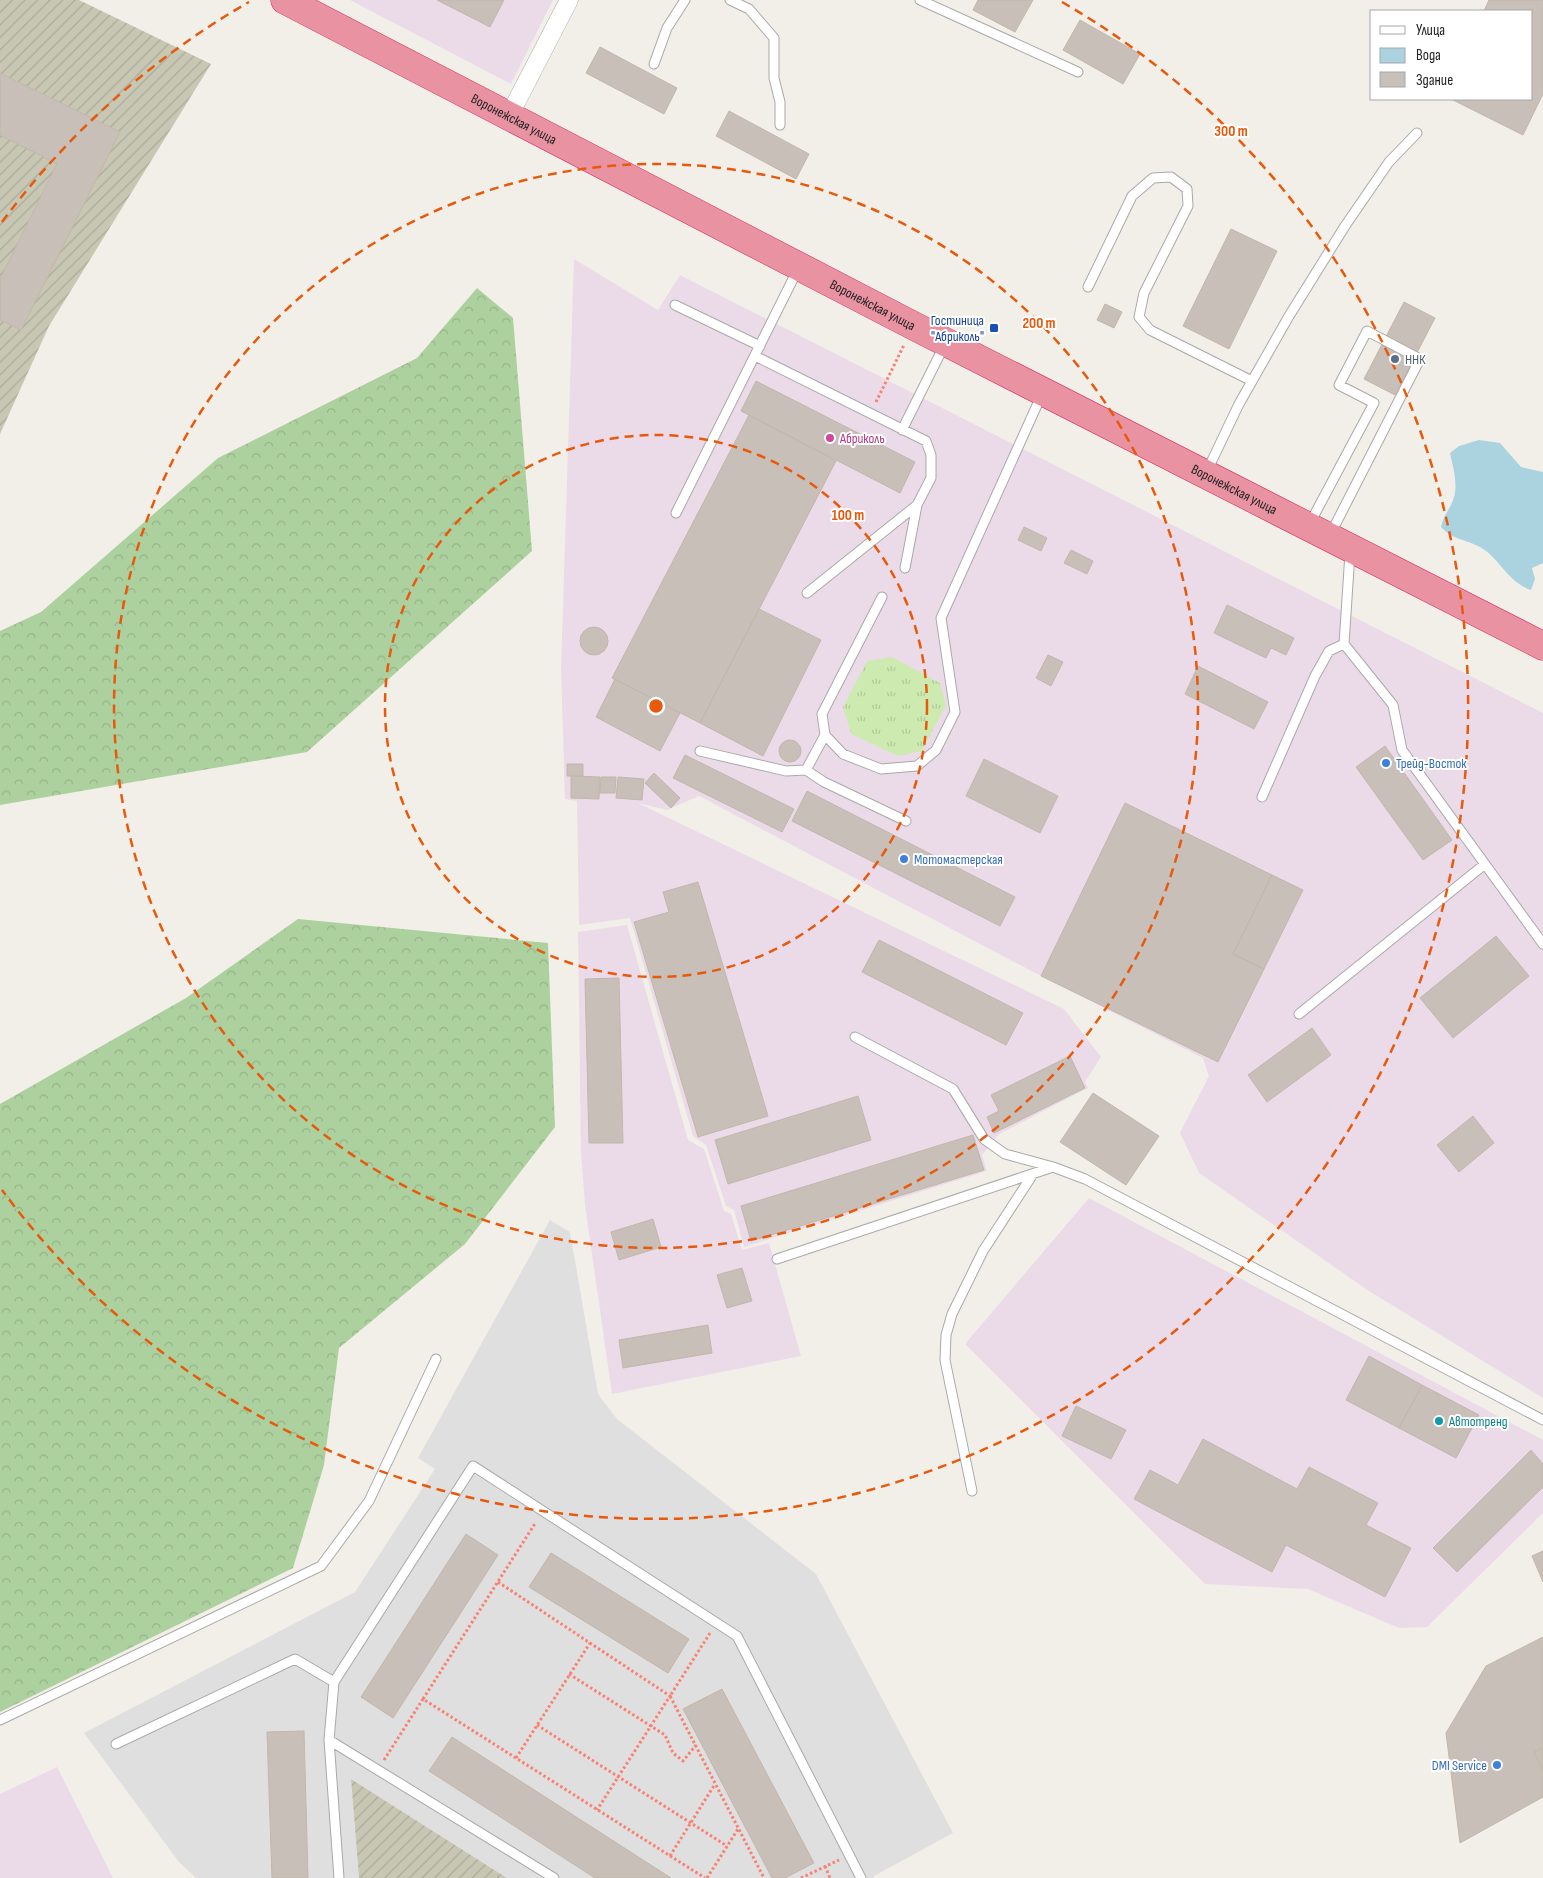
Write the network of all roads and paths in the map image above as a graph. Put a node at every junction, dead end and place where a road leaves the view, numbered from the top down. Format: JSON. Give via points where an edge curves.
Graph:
{"nodes":[{"id":1,"x":285,"y":0,"type":"edge"},
{"id":2,"x":569,"y":0,"type":"edge"},
{"id":3,"x":685,"y":0,"type":"edge"},
{"id":4,"x":730,"y":0,"type":"edge"},
{"id":5,"x":920,"y":0,"type":"edge"},
{"id":6,"x":654,"y":64,"type":"dead end"},
{"id":7,"x":1078,"y":72,"type":"dead end"},
{"id":8,"x":509,"y":116,"type":"junction"},
{"id":9,"x":780,"y":125,"type":"dead end"},
{"id":10,"x":1417,"y":133,"type":"dead end"},
{"id":11,"x":800,"y":267,"type":"junction"},
{"id":12,"x":1088,"y":287,"type":"dead end"},
{"id":13,"x":674,"y":305,"type":"dead end"},
{"id":14,"x":914,"y":326,"type":"junction"},
{"id":15,"x":946,"y":342,"type":"junction"},
{"id":16,"x":760,"y":346,"type":"junction"},
{"id":17,"x":755,"y":356,"type":"junction"},
{"id":18,"x":1252,"y":381,"type":"junction"},
{"id":19,"x":1044,"y":391,"type":"junction"},
{"id":20,"x":870,"y":413,"type":"junction"},
{"id":21,"x":902,"y":430,"type":"junction"},
{"id":22,"x":1206,"y":474,"type":"junction"},
{"id":23,"x":917,"y":505,"type":"junction"},
{"id":24,"x":676,"y":513,"type":"dead end"},
{"id":25,"x":1330,"y":537,"type":"junction"},
{"id":26,"x":905,"y":568,"type":"dead end"},
{"id":27,"x":808,"y":593,"type":"dead end"},
{"id":28,"x":882,"y":597,"type":"dead end"},
{"id":29,"x":1344,"y":644,"type":"junction"},
{"id":30,"x":1543,"y":646,"type":"edge"},
{"id":31,"x":825,"y":735,"type":"junction"},
{"id":32,"x":700,"y":751,"type":"dead end"},
{"id":33,"x":806,"y":770,"type":"junction"},
{"id":34,"x":1262,"y":797,"type":"dead end"},
{"id":35,"x":906,"y":820,"type":"dead end"},
{"id":36,"x":1485,"y":864,"type":"junction"},
{"id":37,"x":1543,"y":944,"type":"edge"},
{"id":38,"x":1299,"y":1014,"type":"dead end"},
{"id":39,"x":855,"y":1037,"type":"dead end"},
{"id":40,"x":1054,"y":1167,"type":"junction"},
{"id":41,"x":1033,"y":1174,"type":"junction"},
{"id":42,"x":777,"y":1259,"type":"dead end"},
{"id":43,"x":436,"y":1358,"type":"dead end"},
{"id":44,"x":1543,"y":1420,"type":"edge"},
{"id":45,"x":972,"y":1491,"type":"dead end"},
{"id":46,"x":543,"y":1511,"type":"junction"},
{"id":47,"x":498,"y":1582,"type":"junction"},
{"id":48,"x":716,"y":1623,"type":"junction"},
{"id":49,"x":590,"y":1643,"type":"junction"},
{"id":50,"x":570,"y":1674,"type":"junction"},
{"id":51,"x":334,"y":1682,"type":"junction"},
{"id":52,"x":670,"y":1696,"type":"junction"},
{"id":53,"x":423,"y":1699,"type":"junction"},
{"id":54,"x":0,"y":1720,"type":"edge"},
{"id":55,"x":537,"y":1725,"type":"junction"},
{"id":56,"x":651,"y":1726,"type":"junction"},
{"id":57,"x":330,"y":1740,"type":"junction"},
{"id":58,"x":116,"y":1744,"type":"dead end"},
{"id":59,"x":696,"y":1745,"type":"junction"},
{"id":60,"x":516,"y":1758,"type":"dead end"},
{"id":61,"x":378,"y":1770,"type":"junction"},
{"id":62,"x":618,"y":1777,"type":"junction"},
{"id":63,"x":716,"y":1784,"type":"junction"},
{"id":64,"x":598,"y":1810,"type":"junction"},
{"id":65,"x":691,"y":1823,"type":"junction"},
{"id":66,"x":739,"y":1828,"type":"junction"},
{"id":67,"x":727,"y":1846,"type":"junction"},
{"id":68,"x":849,"y":1855,"type":"junction"},
{"id":69,"x":670,"y":1856,"type":"junction"},
{"id":70,"x":825,"y":1866,"type":"junction"},
{"id":71,"x":339,"y":1878,"type":"edge"},
{"id":72,"x":554,"y":1878,"type":"edge"},
{"id":73,"x":706,"y":1878,"type":"edge"},
{"id":74,"x":764,"y":1878,"type":"edge"},
{"id":75,"x":801,"y":1878,"type":"edge"},
{"id":76,"x":830,"y":1878,"type":"edge"},
{"id":77,"x":861,"y":1878,"type":"edge"}],
"edges":[{"from":1,"to":8,"type":"highway","name":"Воронежская улица"},
{"from":2,"to":8,"type":"street"},
{"from":3,"to":6,"type":"lane","via":[[667,28]]},
{"from":4,"to":9,"type":"lane","via":[[749,9],[774,38],[774,78],[780,102]]},
{"from":5,"to":7,"type":"lane"},
{"from":8,"to":11,"type":"highway","name":"Воронежская улица"},
{"from":10,"to":18,"type":"lane","via":[[1389,162],[1345,226]]},
{"from":11,"to":14,"type":"highway","name":"Воронежская улица"},
{"from":11,"to":16,"type":"lane"},
{"from":12,"to":18,"type":"lane","via":[[1132,196],[1153,178],[1171,177],[1187,189],[1188,206],[1144,293],[1139,318],[1150,330]]},
{"from":13,"to":16,"type":"lane"},
{"from":14,"to":15,"type":"highway","name":"Воронежская улица"},
{"from":14,"to":20,"type":"path"},
{"from":15,"to":19,"type":"highway","name":"Воронежская улица"},
{"from":15,"to":21,"type":"lane"},
{"from":16,"to":17,"type":"lane"},
{"from":17,"to":20,"type":"lane"},
{"from":17,"to":24,"type":"lane"},
{"from":18,"to":22,"type":"lane"},
{"from":19,"to":22,"type":"highway","name":"Воронежская улица"},
{"from":19,"to":31,"type":"lane","via":[[941,618],[955,712],[936,750],[916,766],[881,769],[843,754]]},
{"from":20,"to":21,"type":"lane"},
{"from":21,"to":23,"type":"lane","via":[[926,441],[931,455],[931,478]]},
{"from":22,"to":25,"type":"highway","name":"Воронежская улица"},
{"from":23,"to":26,"type":"lane"},
{"from":23,"to":27,"type":"lane"},
{"from":25,"to":25,"type":"lane","via":[[1374,402],[1339,385],[1366,331],[1420,359]]},
{"from":25,"to":29,"type":"lane"},
{"from":25,"to":30,"type":"highway","name":"Воронежская улица"},
{"from":28,"to":31,"type":"lane","via":[[822,714]]},
{"from":29,"to":34,"type":"lane","via":[[1329,651],[1315,676]]},
{"from":29,"to":36,"type":"lane","via":[[1393,705],[1402,750]]},
{"from":31,"to":33,"type":"lane"},
{"from":32,"to":33,"type":"lane","via":[[786,772]]},
{"from":33,"to":35,"type":"lane","via":[[824,782]]},
{"from":36,"to":37,"type":"lane"},
{"from":36,"to":38,"type":"lane"},
{"from":39,"to":40,"type":"lane","via":[[953,1089],[984,1139],[1005,1154]]},
{"from":40,"to":41,"type":"lane"},
{"from":40,"to":44,"type":"lane","via":[[1084,1179]]},
{"from":41,"to":42,"type":"lane"},
{"from":41,"to":45,"type":"lane","via":[[983,1251],[952,1314],[946,1335],[945,1360]]},
{"from":43,"to":54,"type":"lane","via":[[369,1501],[320,1566]]},
{"from":46,"to":47,"type":"path"},
{"from":46,"to":48,"type":"lane"},
{"from":46,"to":51,"type":"lane","via":[[473,1466]]},
{"from":47,"to":49,"type":"path"},
{"from":47,"to":53,"type":"path"},
{"from":48,"to":52,"type":"path"},
{"from":48,"to":68,"type":"lane","via":[[737,1636]]},
{"from":49,"to":50,"type":"path"},
{"from":49,"to":52,"type":"path"},
{"from":50,"to":55,"type":"path"},
{"from":50,"to":56,"type":"path"},
{"from":51,"to":57,"type":"lane"},
{"from":51,"to":58,"type":"lane","via":[[295,1659]]},
{"from":52,"to":56,"type":"path"},
{"from":52,"to":59,"type":"path"},
{"from":53,"to":61,"type":"path"},
{"from":53,"to":64,"type":"path"},
{"from":55,"to":60,"type":"path"},
{"from":55,"to":62,"type":"path"},
{"from":56,"to":59,"type":"path","via":[[665,1735],[673,1753],[684,1761]]},
{"from":56,"to":62,"type":"path"},
{"from":57,"to":61,"type":"lane"},
{"from":57,"to":71,"type":"lane"},
{"from":59,"to":63,"type":"path"},
{"from":61,"to":72,"type":"lane"},
{"from":62,"to":64,"type":"path"},
{"from":62,"to":65,"type":"path"},
{"from":63,"to":65,"type":"path"},
{"from":63,"to":66,"type":"path"},
{"from":64,"to":69,"type":"path"},
{"from":65,"to":67,"type":"path"},
{"from":65,"to":69,"type":"path"},
{"from":66,"to":67,"type":"path"},
{"from":66,"to":74,"type":"path"},
{"from":67,"to":73,"type":"path"},
{"from":68,"to":70,"type":"path"},
{"from":68,"to":77,"type":"lane"},
{"from":69,"to":73,"type":"path"},
{"from":70,"to":75,"type":"path"},
{"from":70,"to":76,"type":"path"}]}
